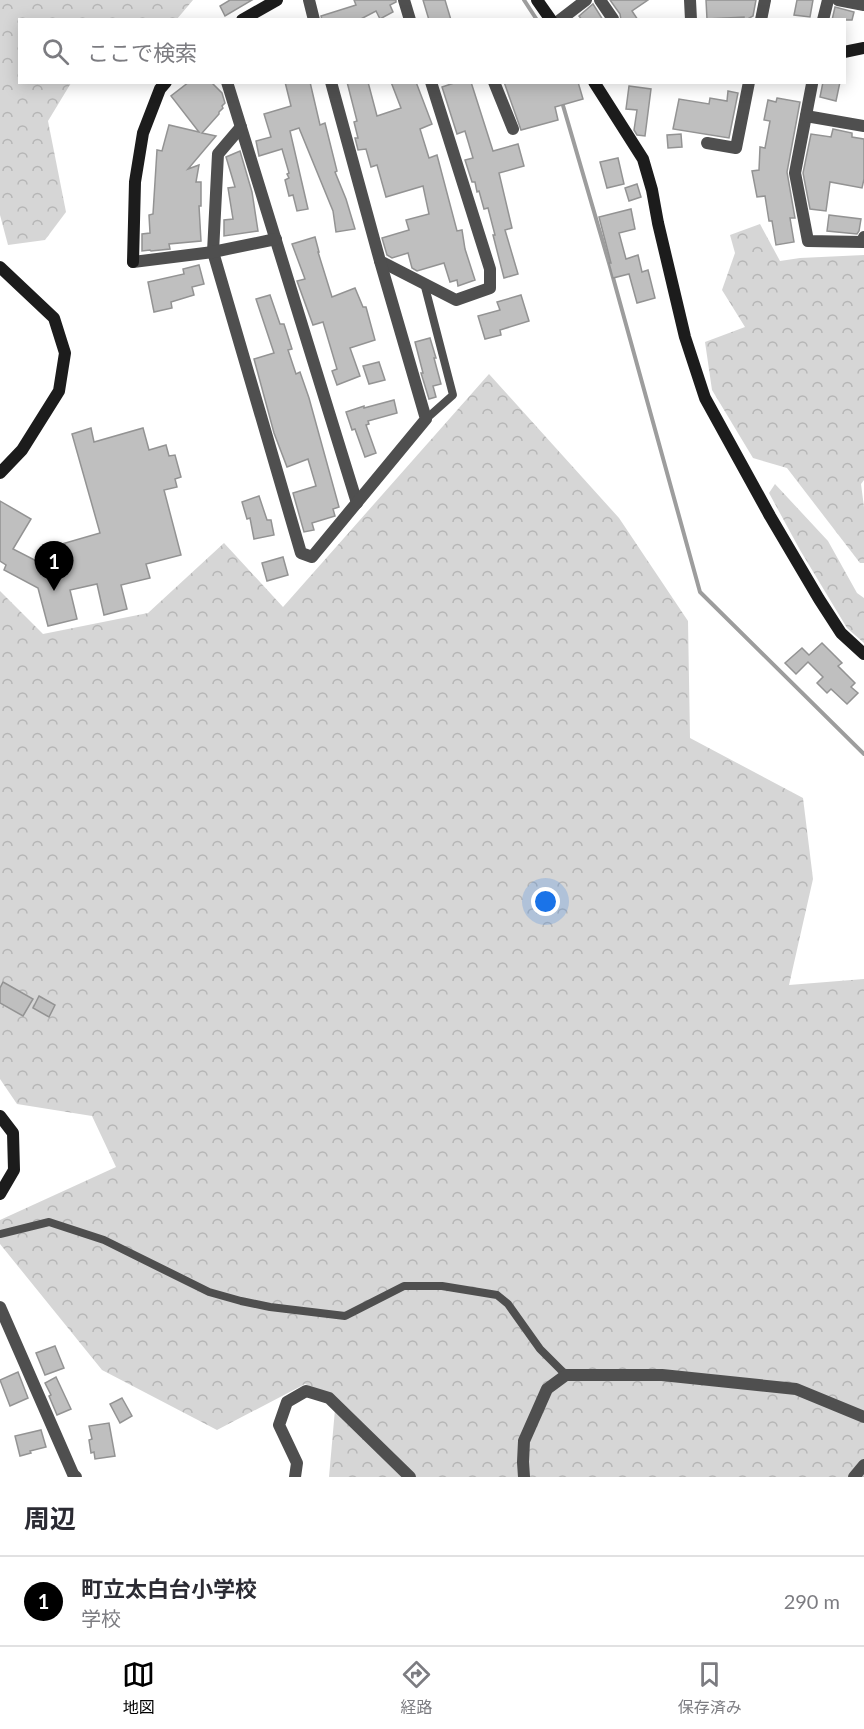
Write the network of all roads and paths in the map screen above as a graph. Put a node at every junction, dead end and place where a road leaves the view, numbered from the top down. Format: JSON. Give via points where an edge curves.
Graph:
{"nodes":[{"id":1,"x":277,"y":0,"type":"edge"},
{"id":2,"x":309,"y":0,"type":"edge"},
{"id":3,"x":404,"y":0,"type":"edge"},
{"id":4,"x":537,"y":0,"type":"edge"},
{"id":5,"x":586,"y":0,"type":"edge"},
{"id":6,"x":600,"y":0,"type":"edge"},
{"id":7,"x":690,"y":0,"type":"edge"},
{"id":8,"x":765,"y":0,"type":"edge"},
{"id":9,"x":828,"y":0,"type":"edge"},
{"id":10,"x":838,"y":0,"type":"edge"},
{"id":11,"x":864,"y":5,"type":"edge"},
{"id":12,"x":246,"y":18,"type":"edge"},
{"id":13,"x":314,"y":18,"type":"edge"},
{"id":14,"x":410,"y":18,"type":"edge"},
{"id":15,"x":550,"y":18,"type":"edge"},
{"id":16,"x":563,"y":18,"type":"edge"},
{"id":17,"x":612,"y":18,"type":"edge"},
{"id":18,"x":691,"y":18,"type":"edge"},
{"id":19,"x":761,"y":18,"type":"edge"},
{"id":20,"x":824,"y":18,"type":"edge"},
{"id":21,"x":864,"y":48,"type":"edge"},
{"id":22,"x":846,"y":52,"type":"edge"},
{"id":23,"x":164,"y":84,"type":"edge"},
{"id":24,"x":228,"y":84,"type":"edge"},
{"id":25,"x":333,"y":84,"type":"edge"},
{"id":26,"x":431,"y":84,"type":"edge"},
{"id":27,"x":495,"y":84,"type":"edge"},
{"id":28,"x":595,"y":84,"type":"edge"},
{"id":29,"x":748,"y":84,"type":"edge"},
{"id":30,"x":812,"y":84,"type":"dead end"},
{"id":31,"x":806,"y":116,"type":"junction"},
{"id":32,"x":864,"y":126,"type":"edge"},
{"id":33,"x":241,"y":127,"type":"junction"},
{"id":34,"x":513,"y":129,"type":"dead end"},
{"id":35,"x":708,"y":143,"type":"dead end"},
{"id":36,"x":864,"y":237,"type":"edge"},
{"id":37,"x":276,"y":239,"type":"junction"},
{"id":38,"x":213,"y":252,"type":"junction"},
{"id":39,"x":380,"y":261,"type":"junction"},
{"id":40,"x":0,"y":267,"type":"edge"},
{"id":41,"x":423,"y":283,"type":"junction"},
{"id":42,"x":426,"y":419,"type":"junction"},
{"id":43,"x":0,"y":473,"type":"edge"},
{"id":44,"x":357,"y":503,"type":"junction"},
{"id":45,"x":864,"y":654,"type":"edge"},
{"id":46,"x":0,"y":1116,"type":"edge"},
{"id":47,"x":0,"y":1194,"type":"edge"},
{"id":48,"x":0,"y":1234,"type":"edge"},
{"id":49,"x":0,"y":1307,"type":"edge"},
{"id":50,"x":566,"y":1375,"type":"junction"},
{"id":51,"x":864,"y":1417,"type":"edge"},
{"id":52,"x":864,"y":1465,"type":"edge"},
{"id":53,"x":73,"y":1476,"type":"edge"},
{"id":54,"x":295,"y":1477,"type":"edge"},
{"id":55,"x":410,"y":1477,"type":"edge"},
{"id":56,"x":524,"y":1477,"type":"edge"},
{"id":57,"x":854,"y":1477,"type":"edge"}],
"edges":[{"from":1,"to":12,"type":"street"},
{"from":2,"to":13,"type":"street"},
{"from":3,"to":14,"type":"street"},
{"from":4,"to":15,"type":"street"},
{"from":5,"to":16,"type":"street"},
{"from":6,"to":17,"type":"street"},
{"from":7,"to":18,"type":"street"},
{"from":8,"to":19,"type":"street"},
{"from":9,"to":20,"type":"street"},
{"from":10,"to":11,"type":"street"},
{"from":21,"to":22,"type":"street"},
{"from":23,"to":38,"type":"street","via":[[143,133],[135,182],[133,262]]},
{"from":24,"to":33,"type":"street"},
{"from":25,"to":39,"type":"street"},
{"from":26,"to":41,"type":"street","via":[[490,269],[490,288],[456,300]]},
{"from":27,"to":34,"type":"street"},
{"from":28,"to":45,"type":"street","via":[[643,159],[686,337],[705,398],[819,599],[842,633]]},
{"from":29,"to":35,"type":"street","via":[[736,148]]},
{"from":30,"to":31,"type":"street"},
{"from":31,"to":32,"type":"street"},
{"from":31,"to":36,"type":"street","via":[[795,173],[808,241],[863,242]]},
{"from":33,"to":37,"type":"street"},
{"from":33,"to":38,"type":"street","via":[[218,154]]},
{"from":37,"to":38,"type":"street"},
{"from":37,"to":44,"type":"street"},
{"from":38,"to":44,"type":"street","via":[[301,553],[312,557]]},
{"from":39,"to":41,"type":"street"},
{"from":39,"to":42,"type":"street"},
{"from":40,"to":43,"type":"street","via":[[54,318],[65,353],[59,391],[22,450]]},
{"from":41,"to":42,"type":"lane","via":[[453,395]]},
{"from":42,"to":44,"type":"street"},
{"from":46,"to":47,"type":"street","via":[[14,1133],[14,1170]]},
{"from":48,"to":50,"type":"lane","via":[[49,1222],[104,1240],[209,1292],[270,1307],[345,1316],[404,1286],[442,1286],[497,1295]]},
{"from":49,"to":53,"type":"street"},
{"from":50,"to":51,"type":"street","via":[[662,1375],[796,1389]]},
{"from":50,"to":56,"type":"street","via":[[547,1389],[524,1441]]},
{"from":52,"to":57,"type":"street"},
{"from":54,"to":55,"type":"street","via":[[297,1463],[279,1425],[287,1402],[306,1391],[329,1398]]}]}
